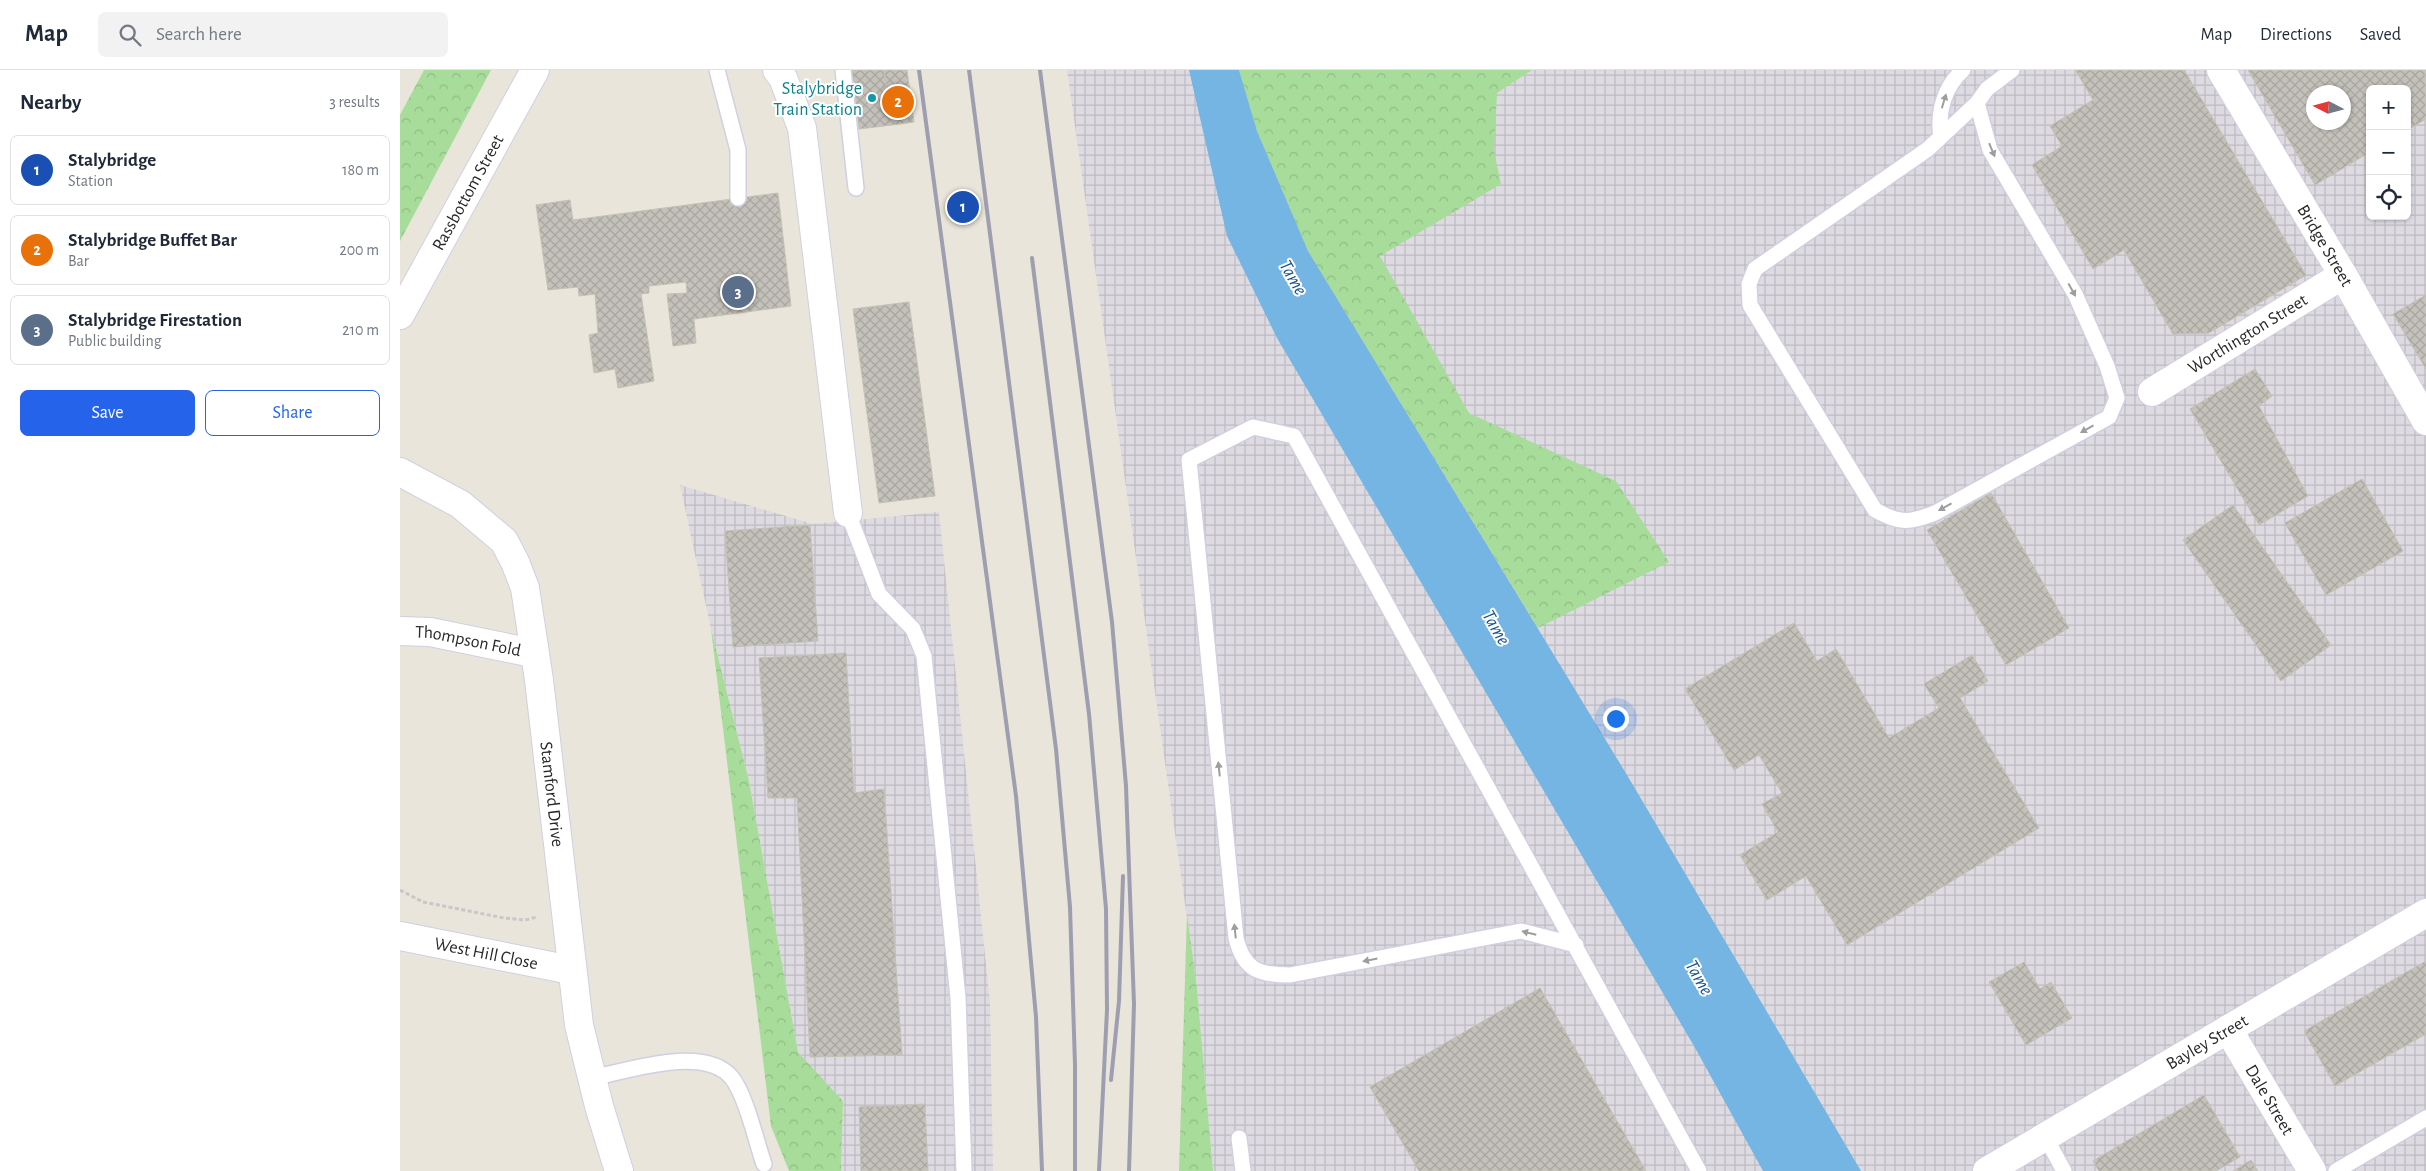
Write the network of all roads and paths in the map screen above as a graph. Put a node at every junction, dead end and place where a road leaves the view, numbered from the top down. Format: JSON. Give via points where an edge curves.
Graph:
{"nodes":[{"id":1,"x":535,"y":70,"type":"edge"},
{"id":2,"x":717,"y":70,"type":"edge"},
{"id":3,"x":777,"y":70,"type":"edge"},
{"id":4,"x":843,"y":70,"type":"edge"},
{"id":5,"x":1963,"y":70,"type":"edge"},
{"id":6,"x":2012,"y":70,"type":"edge"},
{"id":7,"x":2221,"y":70,"type":"edge"},
{"id":8,"x":1978,"y":103,"type":"junction"},
{"id":9,"x":1941,"y":137,"type":"junction"},
{"id":10,"x":856,"y":188,"type":"dead end"},
{"id":11,"x":738,"y":198,"type":"dead end"},
{"id":12,"x":2343,"y":275,"type":"junction"},
{"id":13,"x":400,"y":315,"type":"edge"},
{"id":14,"x":2152,"y":392,"type":"dead end"},
{"id":15,"x":2426,"y":421,"type":"edge"},
{"id":16,"x":400,"y":472,"type":"edge"},
{"id":17,"x":848,"y":513,"type":"joint"},
{"id":18,"x":400,"y":631,"type":"edge"},
{"id":19,"x":534,"y":647,"type":"junction"},
{"id":20,"x":400,"y":890,"type":"edge"},
{"id":21,"x":565,"y":913,"type":"junction"},
{"id":22,"x":2426,"y":913,"type":"edge"},
{"id":23,"x":400,"y":936,"type":"edge"},
{"id":24,"x":1576,"y":945,"type":"junction"},
{"id":25,"x":571,"y":970,"type":"junction"},
{"id":26,"x":2228,"y":1029,"type":"junction"},
{"id":27,"x":592,"y":1078,"type":"junction"},
{"id":28,"x":2426,"y":1118,"type":"edge"},
{"id":29,"x":1239,"y":1138,"type":"dead end"},
{"id":30,"x":2046,"y":1138,"type":"junction"},
{"id":31,"x":764,"y":1164,"type":"dead end"},
{"id":32,"x":619,"y":1171,"type":"edge"},
{"id":33,"x":964,"y":1171,"type":"edge"},
{"id":34,"x":1243,"y":1171,"type":"edge"},
{"id":35,"x":1698,"y":1171,"type":"edge"},
{"id":36,"x":1987,"y":1171,"type":"edge"},
{"id":37,"x":2064,"y":1171,"type":"edge"},
{"id":38,"x":2312,"y":1171,"type":"edge"},
{"id":39,"x":2336,"y":1171,"type":"edge"}],
"edges":[{"from":1,"to":13,"type":"street","name":"Rassbottom Street"},
{"from":2,"to":11,"type":"lane","via":[[738,150]]},
{"from":3,"to":17,"type":"street","via":[[802,128]]},
{"from":4,"to":10,"type":"lane"},
{"from":9,"to":5,"type":"lane","one_way":true,"via":[[1938,121],[1945,97],[1952,80]]},
{"from":6,"to":8,"type":"lane","via":[[1987,89]]},
{"from":7,"to":12,"type":"street","name":"Bridge Street"},
{"from":8,"to":9,"type":"lane"},
{"from":8,"to":9,"type":"lane","one_way":true,"via":[[1990,150],[2075,294],[2107,366],[2117,398],[2109,416],[1935,513],[1914,521],[1894,520],[1875,510],[1854,476],[1750,305],[1749,284],[1755,269]]},
{"from":12,"to":14,"type":"street","name":"Worthington Street"},
{"from":12,"to":15,"type":"street","name":"Bridge Street"},
{"from":16,"to":19,"type":"street","name":"Stamford Drive","via":[[460,504],[504,541],[525,588]]},
{"from":17,"to":33,"type":"lane","via":[[879,594],[913,629],[924,656],[958,998]]},
{"from":18,"to":19,"type":"street","name":"Thompson Fold","via":[[430,632],[523,651]]},
{"from":19,"to":21,"type":"street","name":"Stamford Drive"},
{"from":20,"to":21,"type":"path","via":[[423,902],[504,918],[524,920]]},
{"from":21,"to":25,"type":"street","name":"Stamford Drive"},
{"from":22,"to":26,"type":"street","name":"Bayley Street"},
{"from":23,"to":25,"type":"street","name":"West Hill Close"},
{"from":24,"to":24,"type":"lane","one_way":true,"via":[[1521,930],[1290,975],[1266,975],[1250,966],[1236,938],[1189,460],[1254,427],[1294,436]]},
{"from":24,"to":35,"type":"lane"},
{"from":25,"to":27,"type":"street","name":"Stamford Drive","via":[[579,1025]]},
{"from":26,"to":30,"type":"street","name":"Bayley Street"},
{"from":26,"to":38,"type":"street","name":"Dale Street"},
{"from":27,"to":31,"type":"lane","via":[[678,1060],[705,1063],[721,1069],[733,1079],[739,1090]]},
{"from":27,"to":32,"type":"street","name":"Stamford Drive"},
{"from":28,"to":39,"type":"lane"},
{"from":29,"to":34,"type":"lane"},
{"from":30,"to":36,"type":"street","name":"Bayley Street"},
{"from":30,"to":37,"type":"lane"}]}
